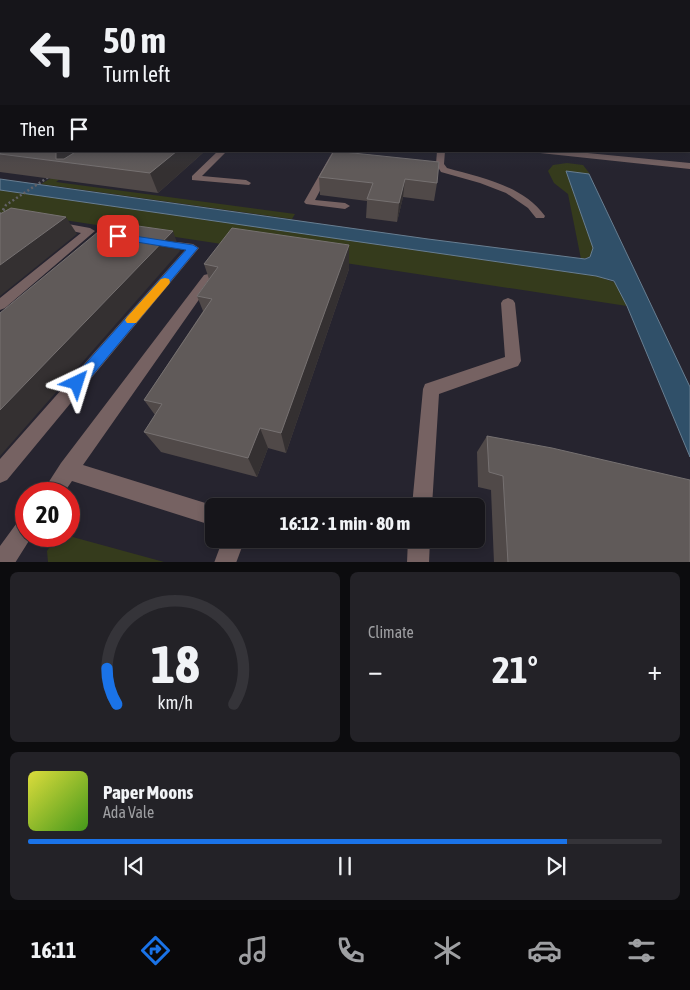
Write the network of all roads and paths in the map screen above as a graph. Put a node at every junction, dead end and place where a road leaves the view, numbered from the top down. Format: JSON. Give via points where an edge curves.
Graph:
{"nodes":[{"id":1,"x":221,"y":152,"type":"edge"},
{"id":2,"x":335,"y":152,"type":"edge"},
{"id":3,"x":441,"y":152,"type":"edge"},
{"id":4,"x":550,"y":152,"type":"edge"},
{"id":5,"x":690,"y":166,"type":"edge"},
{"id":6,"x":50,"y":176,"type":"edge"},
{"id":7,"x":246,"y":183,"type":"dead end"},
{"id":8,"x":345,"y":206,"type":"dead end"},
{"id":9,"x":0,"y":215,"type":"edge"},
{"id":10,"x":540,"y":216,"type":"dead end"},
{"id":11,"x":42,"y":223,"type":"edge"},
{"id":12,"x":146,"y":240,"type":"edge"},
{"id":13,"x":208,"y":278,"type":"edge"},
{"id":14,"x":508,"y":303,"type":"dead end"},
{"id":15,"x":0,"y":306,"type":"edge"},
{"id":16,"x":68,"y":470,"type":"junction"},
{"id":17,"x":0,"y":473,"type":"edge"},
{"id":18,"x":60,"y":482,"type":"edge"},
{"id":19,"x":423,"y":498,"type":"edge"},
{"id":20,"x":205,"y":513,"type":"edge"},
{"id":21,"x":15,"y":542,"type":"edge"},
{"id":22,"x":230,"y":548,"type":"edge"},
{"id":23,"x":419,"y":548,"type":"edge"},
{"id":24,"x":1,"y":562,"type":"edge"},
{"id":25,"x":225,"y":562,"type":"edge"},
{"id":26,"x":418,"y":562,"type":"edge"}],
"edges":[{"from":1,"to":7,"type":"street","via":[[195,178]]},
{"from":2,"to":8,"type":"street","via":[[309,202]]},
{"from":3,"to":10,"type":"street","via":[[440,164],[444,170],[520,197]]},
{"from":4,"to":5,"type":"street"},
{"from":6,"to":9,"type":"path","via":[[6,205]]},
{"from":11,"to":15,"type":"street","via":[[90,231]]},
{"from":12,"to":17,"type":"street","via":[[193,248]]},
{"from":13,"to":16,"type":"street"},
{"from":14,"to":19,"type":"street","via":[[513,361],[431,389]]},
{"from":16,"to":18,"type":"street"},
{"from":16,"to":20,"type":"street"},
{"from":21,"to":24,"type":"street"},
{"from":22,"to":25,"type":"street"},
{"from":23,"to":26,"type":"street"}]}
